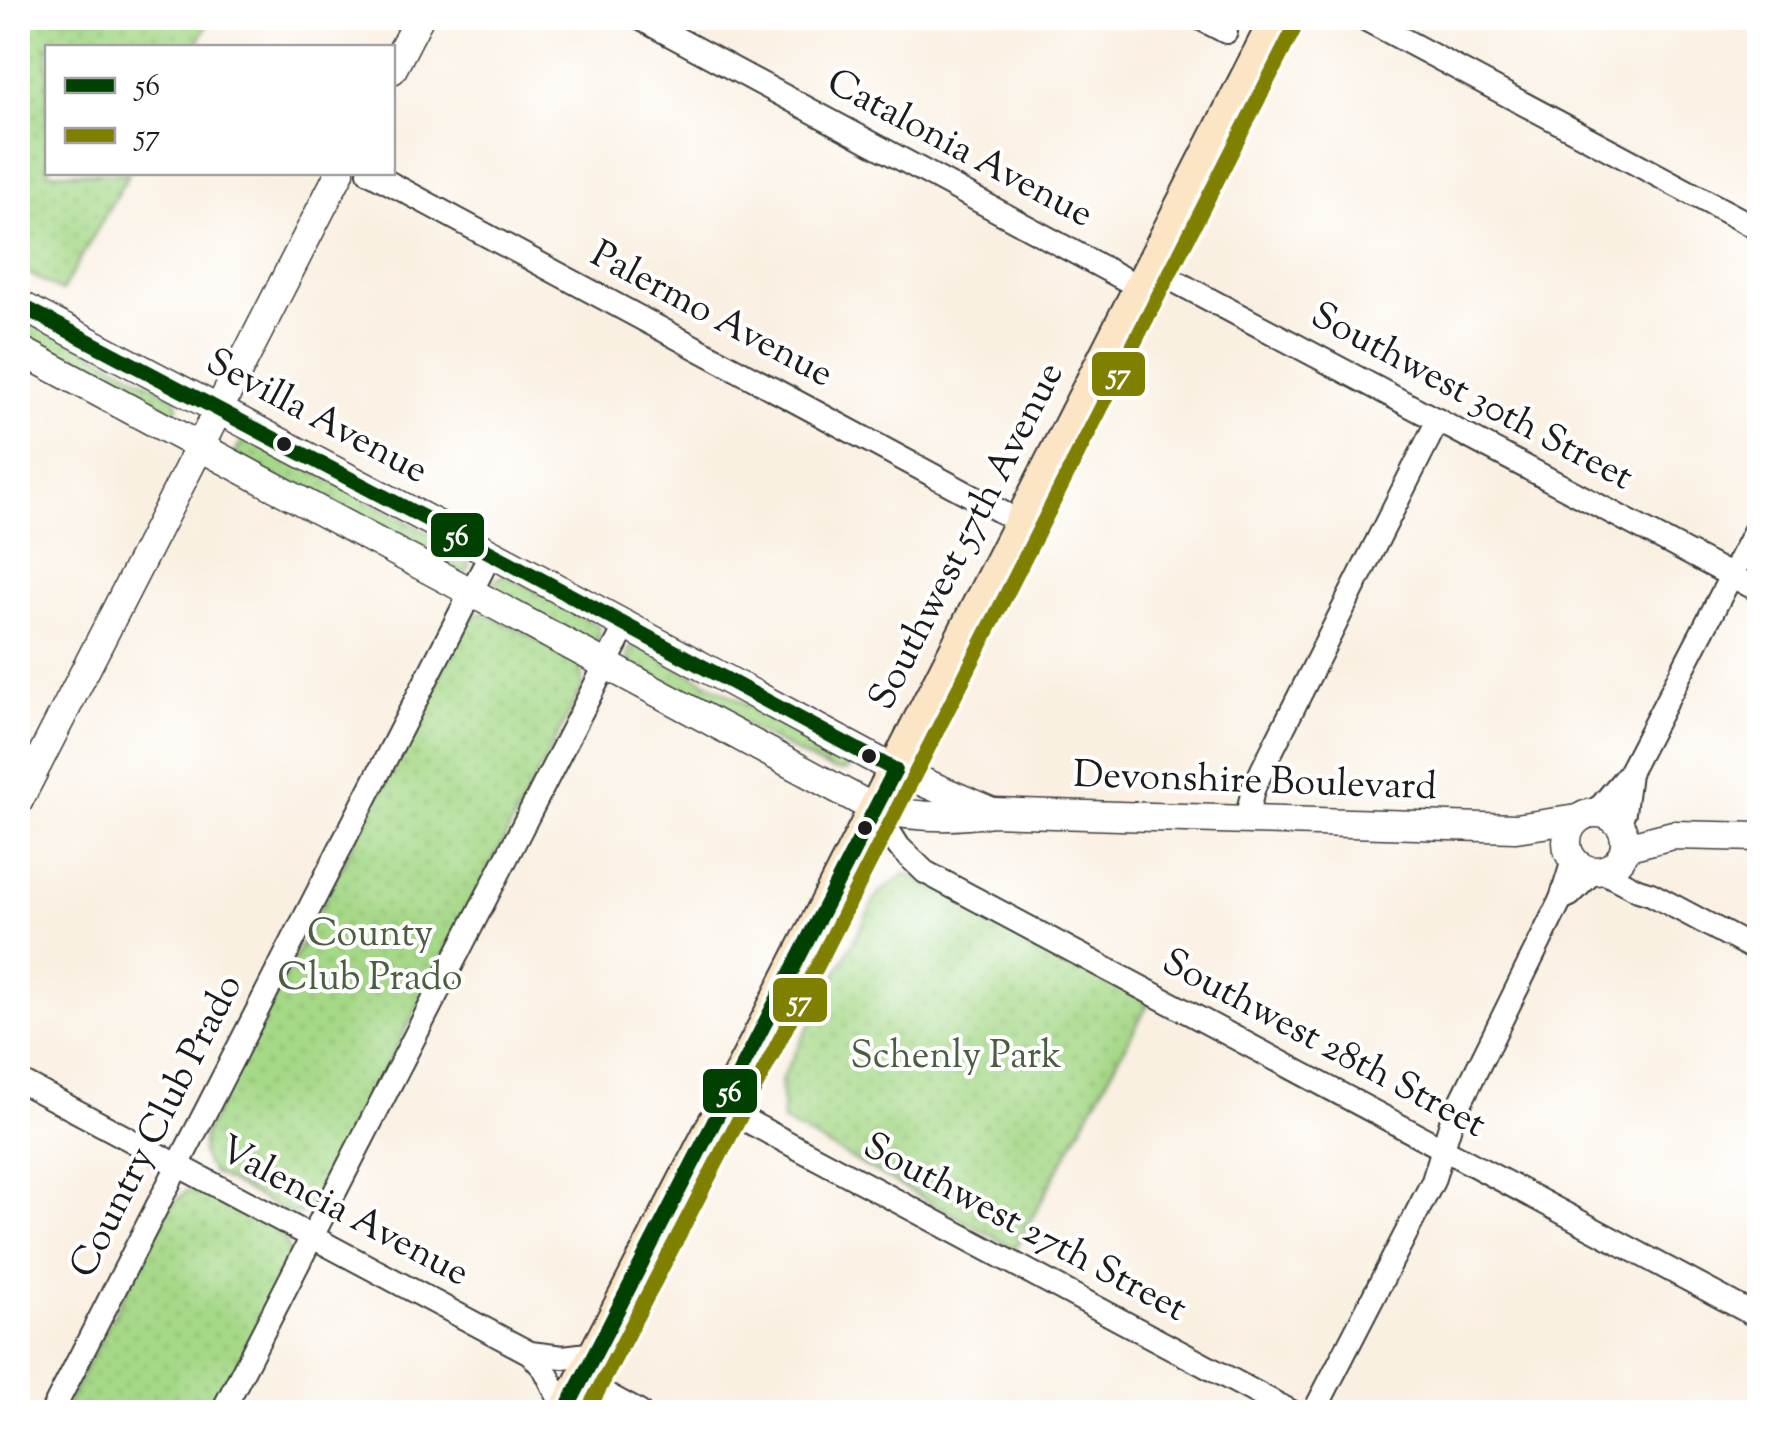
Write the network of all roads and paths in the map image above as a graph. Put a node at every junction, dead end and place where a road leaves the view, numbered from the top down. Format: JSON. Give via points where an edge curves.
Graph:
{"nodes":[{"id":1,"x":419,"y":18,"type":"edge"},
{"id":2,"x":639,"y":18,"type":"edge"},
{"id":3,"x":1198,"y":18,"type":"edge"},
{"id":4,"x":1278,"y":18,"type":"edge"},
{"id":5,"x":1362,"y":18,"type":"edge"},
{"id":6,"x":1226,"y":32,"type":"dead end"},
{"id":7,"x":395,"y":64,"type":"edge"},
{"id":8,"x":338,"y":175,"type":"edge"},
{"id":9,"x":375,"y":175,"type":"edge"},
{"id":10,"x":1760,"y":230,"type":"edge"},
{"id":11,"x":1145,"y":277,"type":"junction"},
{"id":12,"x":18,"y":304,"type":"edge"},
{"id":13,"x":18,"y":349,"type":"edge"},
{"id":14,"x":219,"y":409,"type":"junction"},
{"id":15,"x":1438,"y":420,"type":"junction"},
{"id":16,"x":200,"y":446,"type":"junction"},
{"id":17,"x":1760,"y":520,"type":"edge"},
{"id":18,"x":1020,"y":522,"type":"junction"},
{"id":19,"x":491,"y":553,"type":"junction"},
{"id":20,"x":1731,"y":576,"type":"junction"},
{"id":21,"x":471,"y":592,"type":"junction"},
{"id":22,"x":1760,"y":592,"type":"edge"},
{"id":23,"x":626,"y":625,"type":"junction"},
{"id":24,"x":604,"y":664,"type":"junction"},
{"id":25,"x":895,"y":770,"type":"junction"},
{"id":26,"x":1629,"y":773,"type":"junction"},
{"id":27,"x":18,"y":802,"type":"edge"},
{"id":28,"x":875,"y":809,"type":"junction"},
{"id":29,"x":992,"y":812,"type":"junction"},
{"id":30,"x":1583,"y":816,"type":"junction"},
{"id":31,"x":1246,"y":820,"type":"junction"},
{"id":32,"x":1516,"y":828,"type":"junction"},
{"id":33,"x":1760,"y":837,"type":"edge"},
{"id":34,"x":1603,"y":850,"type":"junction"},
{"id":35,"x":1760,"y":952,"type":"edge"},
{"id":36,"x":18,"y":1080,"type":"edge"},
{"id":37,"x":723,"y":1108,"type":"junction"},
{"id":38,"x":1444,"y":1149,"type":"junction"},
{"id":39,"x":178,"y":1166,"type":"junction"},
{"id":40,"x":312,"y":1236,"type":"junction"},
{"id":41,"x":1760,"y":1318,"type":"edge"},
{"id":42,"x":530,"y":1353,"type":"junction"},
{"id":43,"x":589,"y":1367,"type":"junction"},
{"id":44,"x":52,"y":1412,"type":"edge"},
{"id":45,"x":222,"y":1412,"type":"edge"},
{"id":46,"x":566,"y":1412,"type":"edge"},
{"id":47,"x":639,"y":1412,"type":"edge"},
{"id":48,"x":1292,"y":1412,"type":"edge"},
{"id":49,"x":1314,"y":1412,"type":"edge"}],
"edges":[{"from":1,"to":7,"type":"street"},
{"from":2,"to":11,"type":"street","name":"Catalonia Avenue"},
{"from":3,"to":6,"type":"street"},
{"from":4,"to":11,"type":"main road","name":"Southwest 57th Avenue"},
{"from":5,"to":10,"type":"street"},
{"from":8,"to":14,"type":"street"},
{"from":9,"to":18,"type":"street","name":"Palermo Avenue"},
{"from":11,"to":15,"type":"street","name":"Southwest 30th Street"},
{"from":11,"to":18,"type":"main road","name":"Southwest 57th Avenue"},
{"from":12,"to":14,"type":"street","name":"Sevilla Avenue"},
{"from":13,"to":16,"type":"street"},
{"from":14,"to":16,"type":"street"},
{"from":14,"to":19,"type":"street","name":"Sevilla Avenue"},
{"from":15,"to":20,"type":"street","name":"Southwest 30th Street"},
{"from":15,"to":31,"type":"street","via":[[1262,770]]},
{"from":16,"to":21,"type":"street"},
{"from":16,"to":27,"type":"street"},
{"from":17,"to":20,"type":"street"},
{"from":18,"to":25,"type":"main road","name":"Southwest 57th Avenue"},
{"from":19,"to":21,"type":"street","name":"Country Club Prado"},
{"from":19,"to":23,"type":"street","name":"Sevilla Avenue"},
{"from":20,"to":22,"type":"street","name":"Southwest 30th Street"},
{"from":20,"to":26,"type":"street"},
{"from":21,"to":24,"type":"street"},
{"from":21,"to":39,"type":"street","name":"Country Club Prado"},
{"from":23,"to":24,"type":"street"},
{"from":23,"to":25,"type":"street","name":"Sevilla Avenue"},
{"from":24,"to":28,"type":"street"},
{"from":24,"to":40,"type":"street"},
{"from":25,"to":28,"type":"main road","name":"Southwest 57th Avenue"},
{"from":25,"to":29,"type":"street","name":"Devonshire Boulevard"},
{"from":26,"to":30,"type":"street","via":[[1608,800]]},
{"from":26,"to":34,"type":"street","via":[[1624,812]]},
{"from":28,"to":29,"type":"street","name":"Devonshire Boulevard","via":[[910,816]]},
{"from":28,"to":37,"type":"main road","name":"Southwest 57th Avenue"},
{"from":28,"to":38,"type":"street","name":"Southwest 28th Street","via":[[898,847],[925,872]]},
{"from":29,"to":31,"type":"street","name":"Devonshire Boulevard"},
{"from":30,"to":32,"type":"street","name":"Devonshire Boulevard"},
{"from":30,"to":34,"type":"street","via":[[1604,814]]},
{"from":30,"to":34,"type":"street","via":[[1568,835]]},
{"from":31,"to":32,"type":"street","name":"Devonshire Boulevard"},
{"from":32,"to":34,"type":"street","name":"Devonshire Boulevard"},
{"from":33,"to":34,"type":"street","via":[[1673,835]]},
{"from":34,"to":35,"type":"street","via":[[1638,890]]},
{"from":34,"to":38,"type":"street","via":[[1561,899]]},
{"from":36,"to":39,"type":"street","name":"Valencia Avenue"},
{"from":37,"to":43,"type":"main road","name":"Southwest 57th Avenue"},
{"from":37,"to":48,"type":"street","name":"Southwest 27th Street"},
{"from":38,"to":41,"type":"street","name":"Southwest 28th Street"},
{"from":38,"to":49,"type":"street"},
{"from":39,"to":40,"type":"street","name":"Valencia Avenue"},
{"from":39,"to":44,"type":"street","name":"Country Club Prado"},
{"from":40,"to":42,"type":"street","name":"Valencia Avenue"},
{"from":40,"to":45,"type":"street"},
{"from":42,"to":43,"type":"street","name":"Valencia Avenue"},
{"from":42,"to":46,"type":"street","name":"Valencia Avenue"},
{"from":43,"to":46,"type":"main road","name":"Southwest 57th Avenue"},
{"from":43,"to":47,"type":"street"}]}
